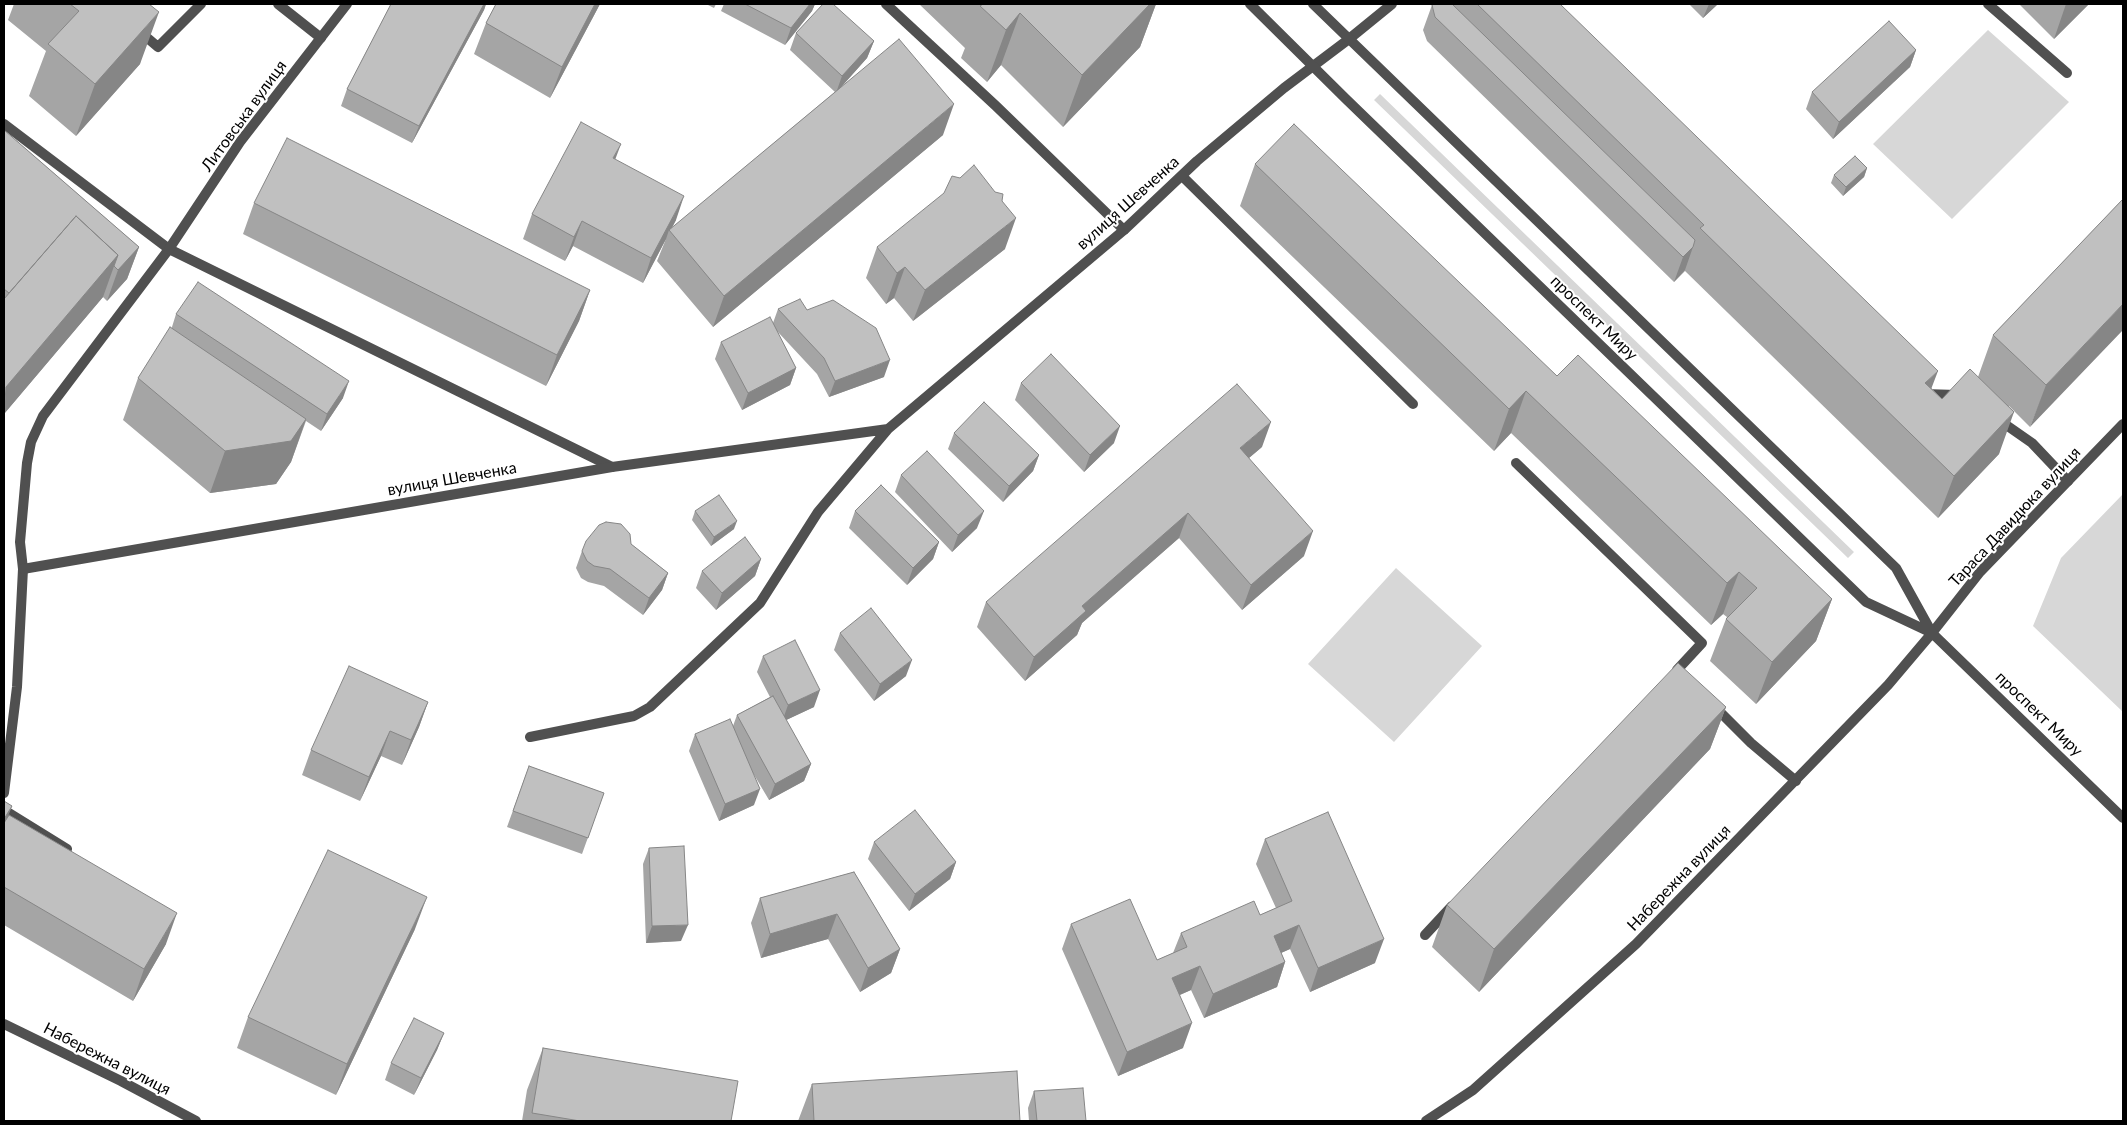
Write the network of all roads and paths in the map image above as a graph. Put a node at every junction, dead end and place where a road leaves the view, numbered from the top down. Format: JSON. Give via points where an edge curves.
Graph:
{"nodes":[{"id":1,"x":201,"y":4,"type":"edge"},
{"id":2,"x":278,"y":4,"type":"edge"},
{"id":3,"x":348,"y":4,"type":"edge"},
{"id":4,"x":886,"y":4,"type":"edge"},
{"id":5,"x":1250,"y":4,"type":"edge"},
{"id":6,"x":1313,"y":4,"type":"edge"},
{"id":7,"x":1392,"y":4,"type":"edge"},
{"id":8,"x":1988,"y":4,"type":"edge"},
{"id":9,"x":129,"y":23,"type":"edge"},
{"id":10,"x":321,"y":38,"type":"junction"},
{"id":11,"x":1349,"y":39,"type":"junction"},
{"id":12,"x":1312,"y":65,"type":"junction"},
{"id":13,"x":2067,"y":73,"type":"dead end"},
{"id":14,"x":4,"y":124,"type":"edge"},
{"id":15,"x":1182,"y":176,"type":"junction"},
{"id":16,"x":1124,"y":230,"type":"junction"},
{"id":17,"x":169,"y":249,"type":"junction"},
{"id":18,"x":1916,"y":388,"type":"edge"},
{"id":19,"x":1971,"y":401,"type":"edge"},
{"id":20,"x":1413,"y":404,"type":"dead end"},
{"id":21,"x":1994,"y":417,"type":"edge"},
{"id":22,"x":2123,"y":424,"type":"edge"},
{"id":23,"x":888,"y":429,"type":"junction"},
{"id":24,"x":1516,"y":463,"type":"dead end"},
{"id":25,"x":612,"y":467,"type":"junction"},
{"id":26,"x":2068,"y":481,"type":"junction"},
{"id":27,"x":23,"y":568,"type":"junction"},
{"id":28,"x":1932,"y":633,"type":"junction"},
{"id":29,"x":1677,"y":675,"type":"edge"},
{"id":30,"x":1704,"y":696,"type":"edge"},
{"id":31,"x":530,"y":736,"type":"dead end"},
{"id":32,"x":1796,"y":781,"type":"junction"},
{"id":33,"x":4,"y":793,"type":"edge"},
{"id":34,"x":4,"y":810,"type":"edge"},
{"id":35,"x":2123,"y":818,"type":"edge"},
{"id":36,"x":72,"y":852,"type":"edge"},
{"id":37,"x":1459,"y":899,"type":"edge"},
{"id":38,"x":1425,"y":935,"type":"dead end"},
{"id":39,"x":4,"y":1024,"type":"edge"},
{"id":40,"x":196,"y":1121,"type":"edge"},
{"id":41,"x":1426,"y":1121,"type":"edge"}],
"edges":[{"from":1,"to":9,"type":"street","via":[[158,47]]},
{"from":2,"to":10,"type":"street"},
{"from":3,"to":10,"type":"street","name":"Литовська вулиця"},
{"from":4,"to":16,"type":"street"},
{"from":5,"to":12,"type":"street","name":"проспект Миру"},
{"from":6,"to":11,"type":"street","name":"проспект Миру"},
{"from":7,"to":11,"type":"street","name":"вулиця Шевченка"},
{"from":8,"to":13,"type":"street"},
{"from":10,"to":17,"type":"street","name":"Литовська вулиця","via":[[240,142]]},
{"from":11,"to":12,"type":"street","name":"вулиця Шевченка"},
{"from":11,"to":28,"type":"street","name":"проспект Миру","via":[[1896,568]]},
{"from":12,"to":15,"type":"street","name":"вулиця Шевченка"},
{"from":12,"to":28,"type":"street","name":"проспект Миру","via":[[1866,602]]},
{"from":14,"to":17,"type":"street"},
{"from":15,"to":16,"type":"street","name":"вулиця Шевченка"},
{"from":15,"to":20,"type":"street"},
{"from":16,"to":23,"type":"street","name":"вулиця Шевченка"},
{"from":17,"to":25,"type":"street"},
{"from":17,"to":27,"type":"street","name":"Литовська вулиця","via":[[43,416],[31,442],[26,463],[20,542]]},
{"from":18,"to":19,"type":"street","via":[[1924,394],[1963,396]]},
{"from":21,"to":26,"type":"street","via":[[2032,443]]},
{"from":22,"to":26,"type":"street","name":"Тараса Давидюка вулиця"},
{"from":23,"to":25,"type":"street","name":"вулиця Шевченка"},
{"from":23,"to":31,"type":"street","name":"вулиця Шевченка","via":[[818,512],[760,603],[650,707],[634,716]]},
{"from":24,"to":29,"type":"street","via":[[1702,643]]},
{"from":25,"to":27,"type":"street","name":"вулиця Шевченка"},
{"from":26,"to":28,"type":"street","name":"Тараса Давидюка вулиця","via":[[1980,572]]},
{"from":27,"to":33,"type":"street","name":"Литовська вулиця","via":[[17,687]]},
{"from":28,"to":32,"type":"street","name":"Набережна вулиця","via":[[1888,685]]},
{"from":28,"to":35,"type":"street","name":"проспект Миру"},
{"from":30,"to":32,"type":"street","via":[[1751,743]]},
{"from":32,"to":41,"type":"street","name":"Набережна вулиця","via":[[1636,944],[1473,1090]]},
{"from":34,"to":36,"type":"street"},
{"from":37,"to":38,"type":"street"},
{"from":39,"to":40,"type":"street","name":"Набережна вулиця"}]}
